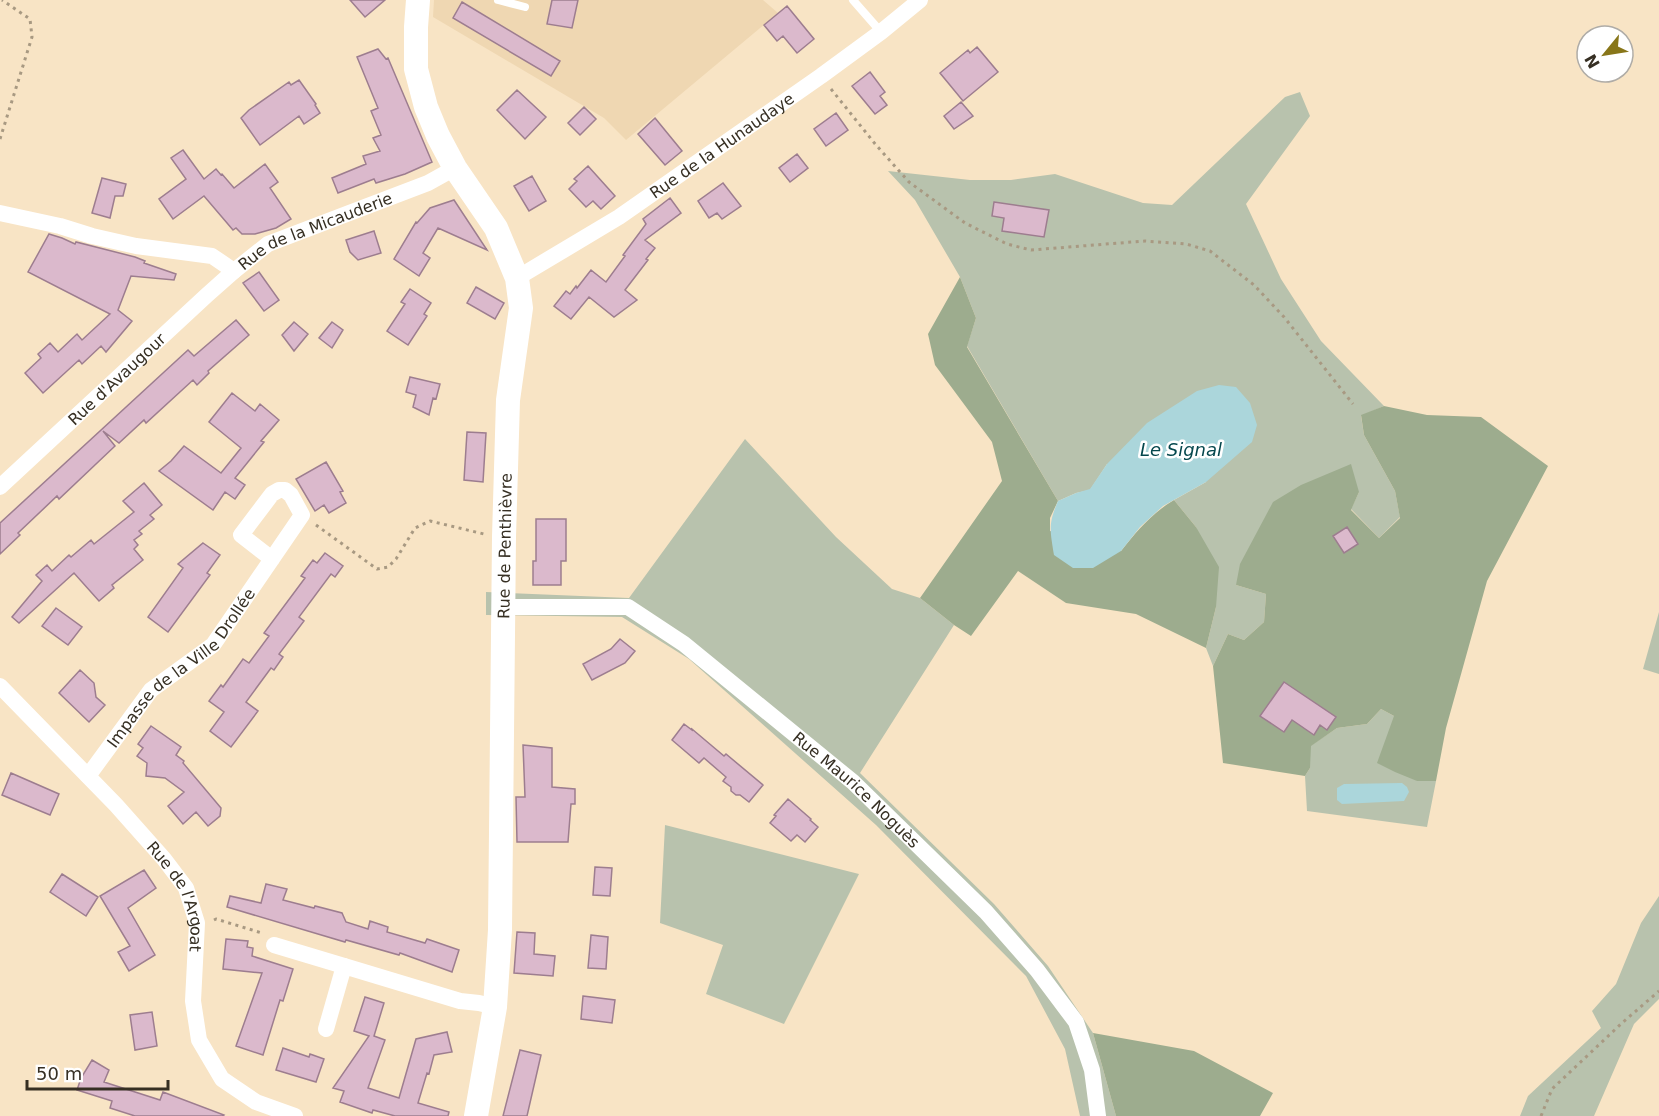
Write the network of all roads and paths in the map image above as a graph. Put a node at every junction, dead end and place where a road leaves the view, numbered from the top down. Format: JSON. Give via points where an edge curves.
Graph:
{"nodes":[{"id":1,"x":2,"y":0,"type":"edge"},
{"id":2,"x":418,"y":0,"type":"edge"},
{"id":3,"x":498,"y":0,"type":"edge"},
{"id":4,"x":854,"y":0,"type":"edge"},
{"id":5,"x":920,"y":0,"type":"edge"},
{"id":6,"x":525,"y":7,"type":"dead end"},
{"id":7,"x":881,"y":32,"type":"junction"},
{"id":8,"x":821,"y":76,"type":"junction"},
{"id":9,"x":0,"y":139,"type":"edge"},
{"id":10,"x":455,"y":168,"type":"junction"},
{"id":11,"x":0,"y":213,"type":"edge"},
{"id":12,"x":234,"y":271,"type":"junction"},
{"id":13,"x":517,"y":279,"type":"junction"},
{"id":14,"x":1353,"y":404,"type":"dead end"},
{"id":15,"x":0,"y":487,"type":"edge"},
{"id":16,"x":302,"y":515,"type":"junction"},
{"id":17,"x":504,"y":537,"type":"junction"},
{"id":18,"x":272,"y":559,"type":"junction"},
{"id":19,"x":504,"y":607,"type":"junction"},
{"id":20,"x":0,"y":686,"type":"edge"},
{"id":21,"x":88,"y":776,"type":"junction"},
{"id":22,"x":197,"y":923,"type":"junction"},
{"id":23,"x":274,"y":945,"type":"joint"},
{"id":24,"x":344,"y":966,"type":"junction"},
{"id":25,"x":1659,"y":992,"type":"edge"},
{"id":26,"x":495,"y":1007,"type":"junction"},
{"id":27,"x":326,"y":1029,"type":"dead end"},
{"id":28,"x":296,"y":1116,"type":"edge"},
{"id":29,"x":476,"y":1116,"type":"edge"},
{"id":30,"x":1098,"y":1116,"type":"edge"},
{"id":31,"x":1541,"y":1116,"type":"edge"}],
"edges":[{"from":1,"to":9,"type":"path","via":[[30,19],[32,37]]},
{"from":2,"to":10,"type":"street","name":"Rue de Penthièvre","via":[[416,69],[426,107]]},
{"from":3,"to":6,"type":"lane"},
{"from":4,"to":7,"type":"lane"},
{"from":5,"to":7,"type":"street","name":"Rue de la Hunaudaye"},
{"from":7,"to":8,"type":"street","name":"Rue de la Hunaudaye"},
{"from":8,"to":13,"type":"street","name":"Rue de la Hunaudaye","via":[[619,217]]},
{"from":8,"to":14,"type":"path","via":[[909,182],[965,223],[1007,244],[1030,250],[1145,241],[1185,244],[1210,251],[1254,285],[1284,317]]},
{"from":10,"to":12,"type":"street","name":"Rue de la Micauderie","via":[[428,183],[268,244]]},
{"from":10,"to":13,"type":"street","name":"Rue de Penthièvre","via":[[495,228]]},
{"from":11,"to":12,"type":"street","name":"Rue de la Micauderie","via":[[136,246],[212,256]]},
{"from":12,"to":15,"type":"street","name":"Rue d'Avaugour"},
{"from":13,"to":17,"type":"street","name":"Rue de Penthièvre","via":[[521,308],[508,400]]},
{"from":16,"to":17,"type":"path","via":[[376,569],[388,567],[415,528],[430,521]]},
{"from":16,"to":18,"type":"street","name":"Impasse de la Ville Drollée"},
{"from":16,"to":18,"type":"street","via":[[291,495],[279,490],[241,535]]},
{"from":17,"to":19,"type":"street","name":"Rue de Penthièvre"},
{"from":18,"to":21,"type":"street","name":"Impasse de la Ville Drollée","via":[[213,645],[151,690]]},
{"from":19,"to":26,"type":"street","name":"Rue de Penthièvre","via":[[500,930]]},
{"from":19,"to":30,"type":"street","name":"Rue Maurice Noguès","via":[[628,607],[684,644],[853,782],[986,912],[1076,1022],[1092,1070]]},
{"from":20,"to":21,"type":"street","name":"Rue de l'Argoat"},
{"from":21,"to":22,"type":"street","name":"Rue de l'Argoat","via":[[186,888]]},
{"from":22,"to":23,"type":"path","via":[[216,919],[272,937]]},
{"from":22,"to":28,"type":"street","name":"Rue de l'Argoat","via":[[193,1001],[199,1040],[222,1079],[256,1102]]},
{"from":23,"to":24,"type":"street"},
{"from":24,"to":26,"type":"street","via":[[460,1001]]},
{"from":24,"to":27,"type":"street"},
{"from":25,"to":31,"type":"path","via":[[1552,1089]]},
{"from":26,"to":29,"type":"street","name":"Rue de Penthièvre"}]}
